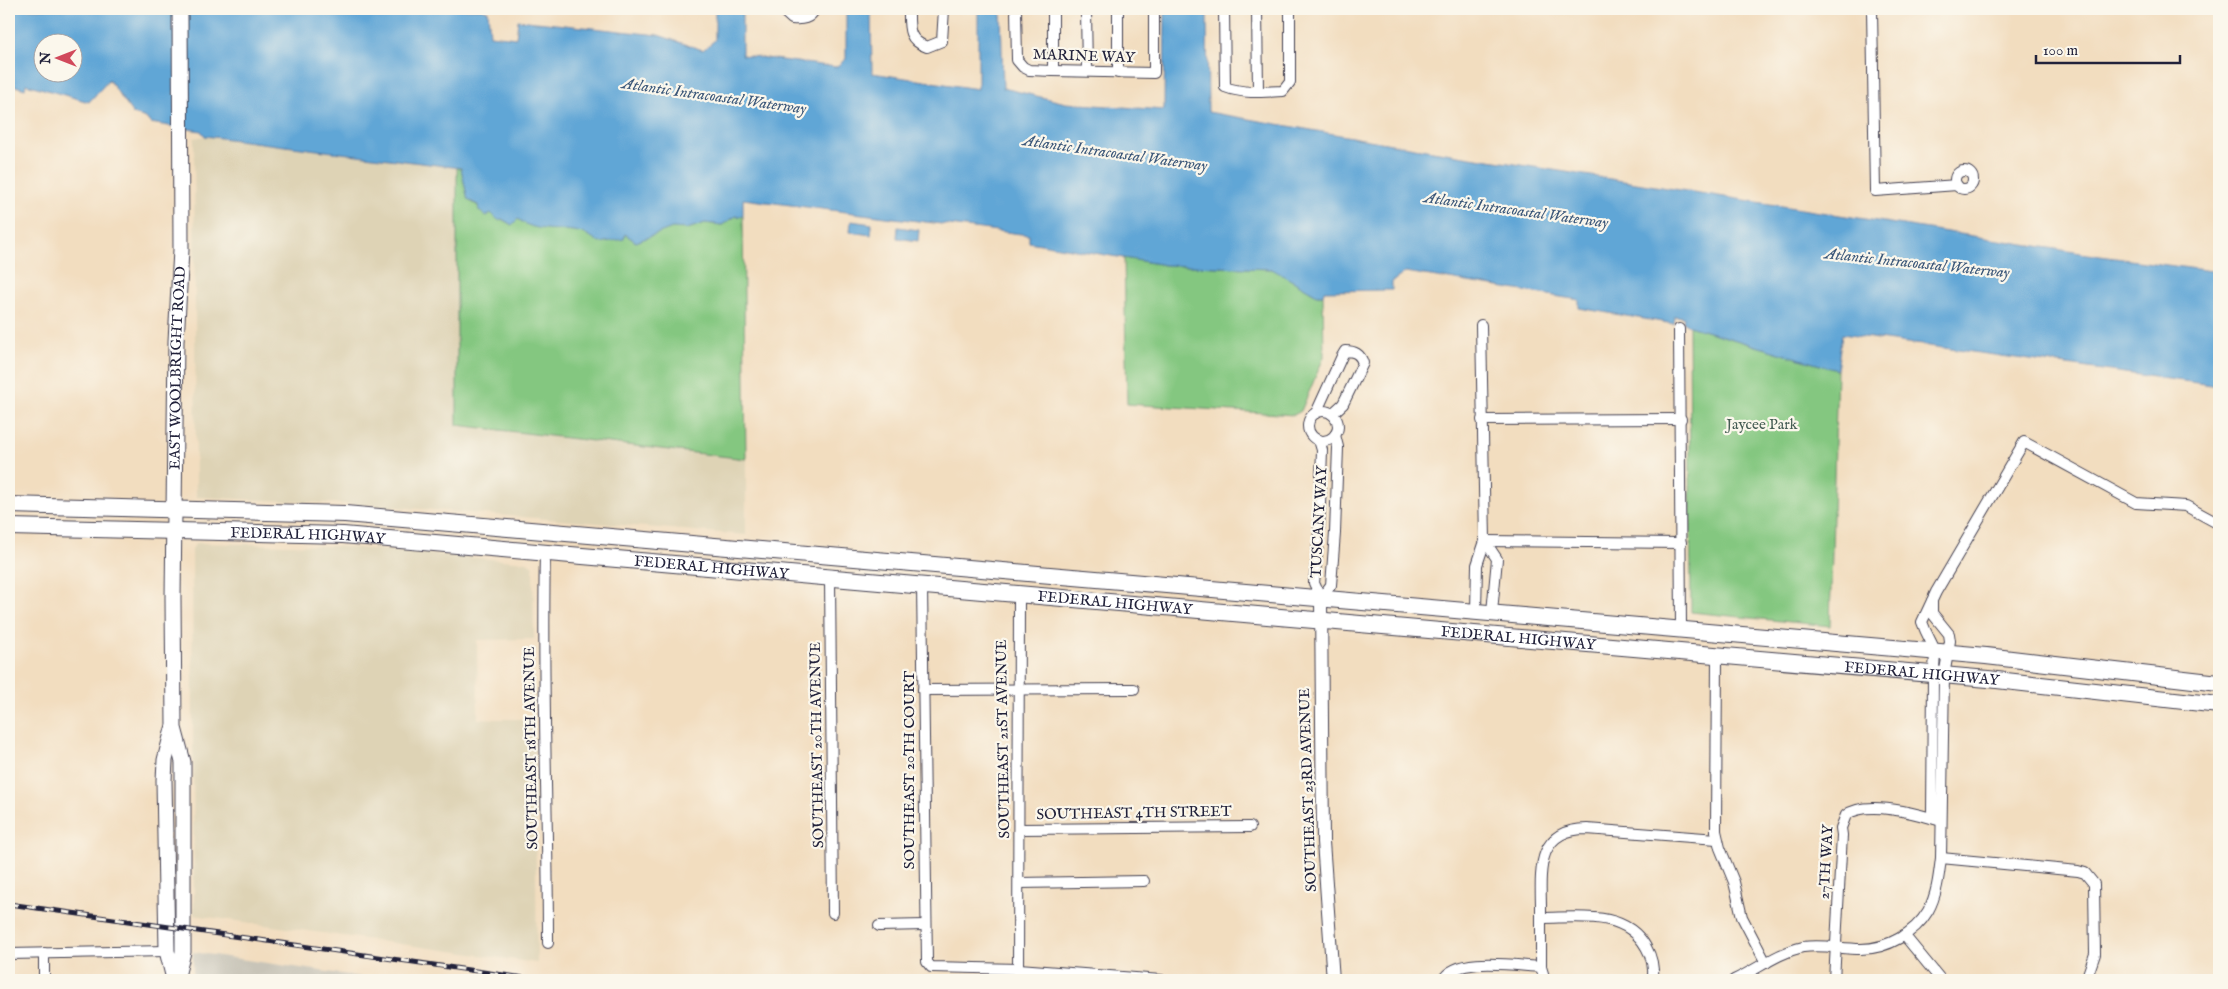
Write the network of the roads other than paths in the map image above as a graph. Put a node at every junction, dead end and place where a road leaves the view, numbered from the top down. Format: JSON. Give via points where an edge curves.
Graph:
{"nodes":[{"id":1,"x":180,"y":9,"type":"edge"},
{"id":2,"x":782,"y":9,"type":"edge"},
{"id":3,"x":815,"y":9,"type":"edge"},
{"id":4,"x":909,"y":9,"type":"edge"},
{"id":5,"x":944,"y":9,"type":"edge"},
{"id":6,"x":1016,"y":9,"type":"edge"},
{"id":7,"x":1053,"y":9,"type":"edge"},
{"id":8,"x":1086,"y":9,"type":"edge"},
{"id":9,"x":1118,"y":9,"type":"edge"},
{"id":10,"x":1154,"y":9,"type":"edge"},
{"id":11,"x":1224,"y":9,"type":"edge"},
{"id":12,"x":1257,"y":9,"type":"edge"},
{"id":13,"x":1290,"y":9,"type":"edge"},
{"id":14,"x":1872,"y":9,"type":"edge"},
{"id":15,"x":1053,"y":71,"type":"junction"},
{"id":16,"x":1087,"y":71,"type":"junction"},
{"id":17,"x":1118,"y":73,"type":"junction"},
{"id":18,"x":1258,"y":92,"type":"junction"},
{"id":19,"x":1957,"y":185,"type":"dead end"},
{"id":20,"x":1481,"y":325,"type":"dead end"},
{"id":21,"x":1680,"y":329,"type":"dead end"},
{"id":22,"x":1316,"y":413,"type":"junction"},
{"id":23,"x":1332,"y":414,"type":"junction"},
{"id":24,"x":1681,"y":419,"type":"junction"},
{"id":25,"x":1482,"y":420,"type":"junction"},
{"id":26,"x":1335,"y":435,"type":"junction"},
{"id":27,"x":1319,"y":440,"type":"junction"},
{"id":28,"x":9,"y":505,"type":"edge"},
{"id":29,"x":174,"y":508,"type":"junction"},
{"id":30,"x":2219,"y":524,"type":"edge"},
{"id":31,"x":9,"y":527,"type":"edge"},
{"id":32,"x":174,"y":530,"type":"junction"},
{"id":33,"x":548,"y":531,"type":"junction"},
{"id":34,"x":570,"y":533,"type":"junction"},
{"id":35,"x":1484,"y":541,"type":"junction"},
{"id":36,"x":1681,"y":543,"type":"junction"},
{"id":37,"x":536,"y":552,"type":"junction"},
{"id":38,"x":1014,"y":572,"type":"junction"},
{"id":39,"x":830,"y":578,"type":"junction"},
{"id":40,"x":1129,"y":580,"type":"junction"},
{"id":41,"x":922,"y":586,"type":"junction"},
{"id":42,"x":1000,"y":592,"type":"junction"},
{"id":43,"x":1019,"y":594,"type":"junction"},
{"id":44,"x":1321,"y":598,"type":"junction"},
{"id":45,"x":1932,"y":600,"type":"junction"},
{"id":46,"x":1484,"y":612,"type":"junction"},
{"id":47,"x":1320,"y":620,"type":"junction"},
{"id":48,"x":1681,"y":629,"type":"junction"},
{"id":49,"x":1719,"y":632,"type":"junction"},
{"id":50,"x":1459,"y":633,"type":"junction"},
{"id":51,"x":1816,"y":642,"type":"junction"},
{"id":52,"x":1611,"y":646,"type":"junction"},
{"id":53,"x":1941,"y":653,"type":"junction"},
{"id":54,"x":1717,"y":655,"type":"junction"},
{"id":55,"x":1938,"y":675,"type":"junction"},
{"id":56,"x":2219,"y":683,"type":"edge"},
{"id":57,"x":1134,"y":689,"type":"dead end"},
{"id":58,"x":923,"y":690,"type":"junction"},
{"id":59,"x":1017,"y":691,"type":"junction"},
{"id":60,"x":2219,"y":705,"type":"edge"},
{"id":61,"x":174,"y":728,"type":"junction"},
{"id":62,"x":1936,"y":820,"type":"junction"},
{"id":63,"x":1250,"y":827,"type":"dead end"},
{"id":64,"x":1020,"y":829,"type":"junction"},
{"id":65,"x":1717,"y":839,"type":"junction"},
{"id":66,"x":1941,"y":858,"type":"junction"},
{"id":67,"x":1144,"y":881,"type":"dead end"},
{"id":68,"x":1019,"y":883,"type":"junction"},
{"id":69,"x":833,"y":913,"type":"dead end"},
{"id":70,"x":1541,"y":918,"type":"junction"},
{"id":71,"x":925,"y":925,"type":"junction"},
{"id":72,"x":880,"y":926,"type":"dead end"},
{"id":73,"x":1904,"y":935,"type":"junction"},
{"id":74,"x":548,"y":943,"type":"dead end"},
{"id":75,"x":1836,"y":946,"type":"junction"},
{"id":76,"x":168,"y":951,"type":"junction"},
{"id":77,"x":44,"y":953,"type":"junction"},
{"id":78,"x":9,"y":954,"type":"edge"},
{"id":79,"x":1766,"y":963,"type":"junction"},
{"id":80,"x":1541,"y":967,"type":"junction"},
{"id":81,"x":1019,"y":969,"type":"junction"},
{"id":82,"x":44,"y":980,"type":"edge"},
{"id":83,"x":175,"y":980,"type":"edge"},
{"id":84,"x":1018,"y":980,"type":"edge"},
{"id":85,"x":1161,"y":980,"type":"edge"},
{"id":86,"x":1333,"y":980,"type":"edge"},
{"id":87,"x":1443,"y":980,"type":"edge"},
{"id":88,"x":1546,"y":980,"type":"edge"},
{"id":89,"x":1653,"y":980,"type":"edge"},
{"id":90,"x":1734,"y":980,"type":"edge"},
{"id":91,"x":1834,"y":980,"type":"edge"},
{"id":92,"x":1941,"y":980,"type":"edge"},
{"id":93,"x":2086,"y":980,"type":"edge"}],
"edges":[{"from":1,"to":29,"type":"main road","name":"EAST WOOLBRIGHT ROAD","via":[[180,250]]},
{"from":2,"to":3,"type":"street","via":[[792,19],[800,20],[807,18]]},
{"from":4,"to":5,"type":"street","via":[[909,29],[915,41],[927,47],[942,41]]},
{"from":6,"to":15,"type":"street","name":"MARINE WAY","via":[[1017,60],[1029,70]]},
{"from":7,"to":15,"type":"street"},
{"from":8,"to":16,"type":"street"},
{"from":9,"to":17,"type":"street"},
{"from":10,"to":17,"type":"street","name":"MARINE WAY","via":[[1154,73]]},
{"from":11,"to":18,"type":"street","via":[[1225,88]]},
{"from":12,"to":18,"type":"street"},
{"from":13,"to":18,"type":"street","via":[[1290,82],[1283,92]]},
{"from":14,"to":19,"type":"street","via":[[1875,190]]},
{"from":15,"to":16,"type":"street","name":"MARINE WAY"},
{"from":16,"to":17,"type":"street","name":"MARINE WAY"},
{"from":20,"to":25,"type":"street"},
{"from":21,"to":24,"type":"street"},
{"from":22,"to":23,"type":"street"},
{"from":22,"to":23,"type":"street","name":"TUSCANY WAY","via":[[1345,350],[1352,350],[1363,363],[1343,404]]},
{"from":22,"to":27,"type":"street","name":"TUSCANY WAY","via":[[1308,428]]},
{"from":23,"to":26,"type":"street","name":"TUSCANY WAY","via":[[1338,426]]},
{"from":24,"to":25,"type":"street"},
{"from":24,"to":36,"type":"street"},
{"from":25,"to":35,"type":"street"},
{"from":26,"to":27,"type":"street","via":[[1328,440]]},
{"from":26,"to":44,"type":"street","name":"TUSCANY WAY","via":[[1338,447],[1336,533],[1331,585]]},
{"from":27,"to":44,"type":"street","name":"TUSCANY WAY","via":[[1322,450],[1314,583]]},
{"from":28,"to":29,"type":"main road","name":"FEDERAL HIGHWAY"},
{"from":29,"to":32,"type":"main road","name":"EAST WOOLBRIGHT ROAD"},
{"from":29,"to":33,"type":"main road","name":"FEDERAL HIGHWAY","via":[[312,512]]},
{"from":30,"to":45,"type":"street","via":[[2186,506],[2136,503],[2024,442]]},
{"from":31,"to":32,"type":"main road","name":"FEDERAL HIGHWAY"},
{"from":32,"to":37,"type":"main road","name":"FEDERAL HIGHWAY","via":[[334,534]]},
{"from":32,"to":61,"type":"main road","name":"EAST WOOLBRIGHT ROAD"},
{"from":33,"to":34,"type":"main road","name":"FEDERAL HIGHWAY"},
{"from":33,"to":37,"type":"main road"},
{"from":34,"to":37,"type":"main road"},
{"from":34,"to":38,"type":"main road","name":"FEDERAL HIGHWAY"},
{"from":35,"to":36,"type":"street"},
{"from":35,"to":46,"type":"street","via":[[1477,565]]},
{"from":35,"to":46,"type":"street","via":[[1497,559]]},
{"from":36,"to":48,"type":"street"},
{"from":37,"to":39,"type":"main road","name":"FEDERAL HIGHWAY"},
{"from":37,"to":74,"type":"street","name":"SOUTHEAST 18TH AVENUE","via":[[548,820]]},
{"from":38,"to":40,"type":"main road","name":"FEDERAL HIGHWAY"},
{"from":38,"to":42,"type":"main road"},
{"from":39,"to":41,"type":"main road","name":"FEDERAL HIGHWAY"},
{"from":39,"to":69,"type":"street","name":"SOUTHEAST 20TH AVENUE"},
{"from":40,"to":43,"type":"main road","via":[[1105,585],[1036,580]]},
{"from":40,"to":44,"type":"main road","name":"FEDERAL HIGHWAY"},
{"from":41,"to":42,"type":"main road","name":"FEDERAL HIGHWAY"},
{"from":41,"to":58,"type":"street","name":"SOUTHEAST 20TH COURT"},
{"from":42,"to":43,"type":"main road","name":"FEDERAL HIGHWAY"},
{"from":43,"to":47,"type":"main road","name":"FEDERAL HIGHWAY"},
{"from":43,"to":59,"type":"street","name":"SOUTHEAST 21ST AVENUE"},
{"from":44,"to":46,"type":"main road","name":"FEDERAL HIGHWAY"},
{"from":44,"to":47,"type":"street","name":"SOUTHEAST 23RD AVENUE"},
{"from":45,"to":53,"type":"street","via":[[1922,622]]},
{"from":45,"to":53,"type":"street","via":[[1934,618],[1949,634]]},
{"from":46,"to":48,"type":"main road","name":"FEDERAL HIGHWAY"},
{"from":46,"to":50,"type":"main road","via":[[1486,621]]},
{"from":47,"to":50,"type":"main road","name":"FEDERAL HIGHWAY"},
{"from":47,"to":86,"type":"street","name":"SOUTHEAST 23RD AVENUE","via":[[1322,842]]},
{"from":48,"to":49,"type":"main road","name":"FEDERAL HIGHWAY"},
{"from":49,"to":51,"type":"main road","name":"FEDERAL HIGHWAY"},
{"from":49,"to":52,"type":"main road","via":[[1709,642],[1698,645],[1633,639]]},
{"from":50,"to":52,"type":"main road","name":"FEDERAL HIGHWAY"},
{"from":51,"to":53,"type":"main road","name":"FEDERAL HIGHWAY"},
{"from":51,"to":54,"type":"main road","via":[[1801,646],[1739,641],[1724,647]]},
{"from":52,"to":54,"type":"main road","name":"FEDERAL HIGHWAY"},
{"from":53,"to":55,"type":"street"},
{"from":53,"to":56,"type":"main road","name":"FEDERAL HIGHWAY"},
{"from":54,"to":55,"type":"main road","name":"FEDERAL HIGHWAY"},
{"from":54,"to":65,"type":"street"},
{"from":55,"to":60,"type":"main road","name":"FEDERAL HIGHWAY"},
{"from":55,"to":62,"type":"street"},
{"from":57,"to":59,"type":"street"},
{"from":58,"to":59,"type":"street"},
{"from":58,"to":71,"type":"street","name":"SOUTHEAST 20TH COURT"},
{"from":59,"to":64,"type":"street","name":"SOUTHEAST 21ST AVENUE"},
{"from":61,"to":76,"type":"main road","name":"EAST WOOLBRIGHT ROAD","via":[[165,760]]},
{"from":61,"to":83,"type":"main road","name":"EAST WOOLBRIGHT ROAD","via":[[183,762],[183,952]]},
{"from":62,"to":66,"type":"street"},
{"from":62,"to":75,"type":"street","name":"27TH WAY","via":[[1898,810],[1859,809],[1846,815],[1841,828]]},
{"from":63,"to":64,"type":"street","name":"SOUTHEAST 4TH STREET"},
{"from":64,"to":68,"type":"street","name":"SOUTHEAST 21ST AVENUE"},
{"from":65,"to":70,"type":"street","via":[[1587,828],[1565,832],[1548,847],[1542,860]]},
{"from":65,"to":79,"type":"street","via":[[1730,869],[1742,917]]},
{"from":66,"to":73,"type":"street","via":[[1929,910]]},
{"from":66,"to":93,"type":"street","via":[[2078,870],[2090,877],[2094,884],[2095,954]]},
{"from":67,"to":68,"type":"street"},
{"from":68,"to":81,"type":"street","name":"SOUTHEAST 21ST AVENUE"},
{"from":70,"to":80,"type":"street"},
{"from":70,"to":89,"type":"street","via":[[1602,918],[1623,924],[1639,937],[1647,949]]},
{"from":71,"to":72,"type":"street"},
{"from":71,"to":81,"type":"street","name":"SOUTHEAST 20TH COURT","via":[[926,955],[931,967]]},
{"from":73,"to":75,"type":"street","via":[[1877,947],[1850,949]]},
{"from":73,"to":92,"type":"street"},
{"from":75,"to":79,"type":"street","via":[[1804,947]]},
{"from":75,"to":91,"type":"street","name":"27TH WAY"},
{"from":76,"to":77,"type":"street"},
{"from":76,"to":83,"type":"main road","name":"EAST WOOLBRIGHT ROAD"},
{"from":77,"to":78,"type":"street"},
{"from":77,"to":82,"type":"street"},
{"from":79,"to":90,"type":"street"},
{"from":80,"to":87,"type":"street","via":[[1469,964],[1449,972]]},
{"from":80,"to":88,"type":"street"},
{"from":81,"to":84,"type":"street","name":"SOUTHEAST 21ST AVENUE"},
{"from":81,"to":85,"type":"street"}]}
